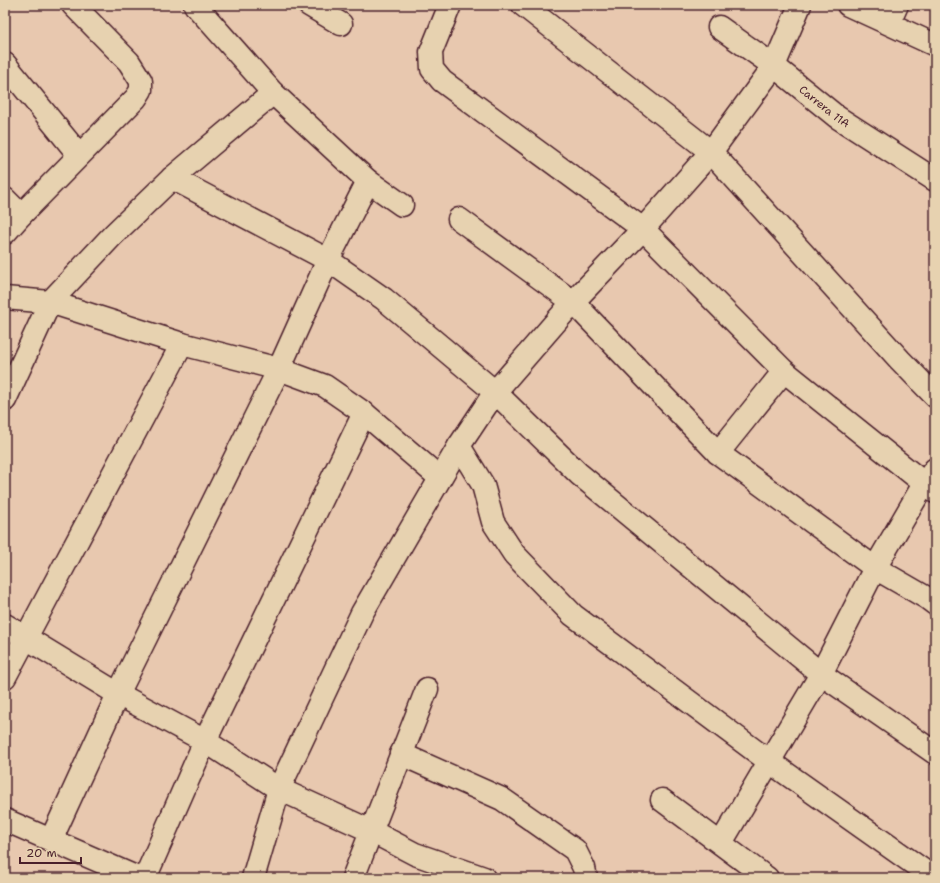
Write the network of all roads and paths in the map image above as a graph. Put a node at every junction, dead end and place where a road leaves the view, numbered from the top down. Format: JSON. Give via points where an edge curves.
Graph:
{"nodes":[{"id":1,"x":73,"y":5,"type":"edge"},
{"id":2,"x":195,"y":5,"type":"edge"},
{"id":3,"x":309,"y":5,"type":"edge"},
{"id":4,"x":450,"y":5,"type":"edge"},
{"id":5,"x":523,"y":5,"type":"edge"},
{"id":6,"x":800,"y":5,"type":"edge"},
{"id":7,"x":848,"y":5,"type":"edge"},
{"id":8,"x":893,"y":14,"type":"edge"},
{"id":9,"x":341,"y":24,"type":"dead end"},
{"id":10,"x":719,"y":27,"type":"dead end"},
{"id":11,"x":935,"y":45,"type":"edge"},
{"id":12,"x":5,"y":64,"type":"edge"},
{"id":13,"x":774,"y":66,"type":"junction"},
{"id":14,"x":273,"y":94,"type":"junction"},
{"id":15,"x":711,"y":152,"type":"junction"},
{"id":16,"x":79,"y":155,"type":"junction"},
{"id":17,"x":172,"y":178,"type":"junction"},
{"id":18,"x":935,"y":180,"type":"edge"},
{"id":19,"x":368,"y":181,"type":"junction"},
{"id":20,"x":5,"y":199,"type":"edge"},
{"id":21,"x":402,"y":205,"type":"dead end"},
{"id":22,"x":21,"y":215,"type":"junction"},
{"id":23,"x":459,"y":219,"type":"dead end"},
{"id":24,"x":643,"y":229,"type":"junction"},
{"id":25,"x":5,"y":233,"type":"edge"},
{"id":26,"x":328,"y":260,"type":"junction"},
{"id":27,"x":5,"y":298,"type":"edge"},
{"id":28,"x":50,"y":302,"type":"junction"},
{"id":29,"x":574,"y":302,"type":"junction"},
{"id":30,"x":182,"y":344,"type":"junction"},
{"id":31,"x":279,"y":369,"type":"junction"},
{"id":32,"x":784,"y":371,"type":"junction"},
{"id":33,"x":495,"y":392,"type":"junction"},
{"id":34,"x":935,"y":396,"type":"edge"},
{"id":35,"x":5,"y":400,"type":"edge"},
{"id":36,"x":364,"y":413,"type":"junction"},
{"id":37,"x":459,"y":446,"type":"junction"},
{"id":38,"x":718,"y":453,"type":"junction"},
{"id":39,"x":440,"y":478,"type":"junction"},
{"id":40,"x":931,"y":482,"type":"edge"},
{"id":41,"x":874,"y":568,"type":"junction"},
{"id":42,"x":935,"y":604,"type":"edge"},
{"id":43,"x":5,"y":625,"type":"edge"},
{"id":44,"x":27,"y":638,"type":"junction"},
{"id":45,"x":821,"y":674,"type":"junction"},
{"id":46,"x":5,"y":677,"type":"edge"},
{"id":47,"x":428,"y":689,"type":"dead end"},
{"id":48,"x":118,"y":694,"type":"junction"},
{"id":49,"x":205,"y":741,"type":"junction"},
{"id":50,"x":935,"y":753,"type":"edge"},
{"id":51,"x":402,"y":754,"type":"junction"},
{"id":52,"x":770,"y":762,"type":"junction"},
{"id":53,"x":279,"y":789,"type":"junction"},
{"id":54,"x":662,"y":800,"type":"dead end"},
{"id":55,"x":5,"y":820,"type":"edge"},
{"id":56,"x":371,"y":830,"type":"junction"},
{"id":57,"x":51,"y":840,"type":"junction"},
{"id":58,"x":721,"y":843,"type":"junction"},
{"id":59,"x":138,"y":878,"type":"edge"},
{"id":60,"x":145,"y":878,"type":"edge"},
{"id":61,"x":253,"y":878,"type":"edge"},
{"id":62,"x":353,"y":878,"type":"edge"},
{"id":63,"x":484,"y":878,"type":"edge"},
{"id":64,"x":586,"y":878,"type":"edge"},
{"id":65,"x":767,"y":878,"type":"edge"},
{"id":66,"x":934,"y":878,"type":"edge"}],
"edges":[{"from":1,"to":16,"type":"street","via":[[129,62],[141,81],[141,90],[136,98]]},
{"from":2,"to":14,"type":"street"},
{"from":3,"to":9,"type":"street"},
{"from":4,"to":24,"type":"street","via":[[431,52],[432,69],[442,81]]},
{"from":5,"to":15,"type":"street"},
{"from":6,"to":13,"type":"street"},
{"from":7,"to":8,"type":"street"},
{"from":8,"to":11,"type":"street"},
{"from":10,"to":13,"type":"street","name":"Carrera 11A"},
{"from":12,"to":16,"type":"street"},
{"from":13,"to":15,"type":"street"},
{"from":13,"to":18,"type":"street","name":"Carrera 11A","via":[[837,117]]},
{"from":14,"to":17,"type":"street"},
{"from":14,"to":19,"type":"street"},
{"from":15,"to":24,"type":"street"},
{"from":15,"to":34,"type":"street"},
{"from":16,"to":22,"type":"street"},
{"from":17,"to":26,"type":"street"},
{"from":17,"to":28,"type":"street","via":[[113,235]]},
{"from":19,"to":21,"type":"street"},
{"from":19,"to":26,"type":"street"},
{"from":20,"to":22,"type":"street"},
{"from":22,"to":25,"type":"street"},
{"from":23,"to":29,"type":"street"},
{"from":24,"to":29,"type":"street"},
{"from":24,"to":32,"type":"street"},
{"from":26,"to":31,"type":"street"},
{"from":26,"to":33,"type":"street","via":[[384,299]]},
{"from":27,"to":28,"type":"street"},
{"from":28,"to":30,"type":"street"},
{"from":28,"to":35,"type":"street"},
{"from":29,"to":33,"type":"street"},
{"from":29,"to":38,"type":"street"},
{"from":30,"to":31,"type":"street"},
{"from":30,"to":44,"type":"street"},
{"from":31,"to":36,"type":"street","via":[[325,386]]},
{"from":31,"to":48,"type":"street"},
{"from":32,"to":38,"type":"street"},
{"from":32,"to":40,"type":"street"},
{"from":33,"to":37,"type":"street"},
{"from":33,"to":45,"type":"street","via":[[579,474]]},
{"from":36,"to":39,"type":"street"},
{"from":36,"to":49,"type":"street"},
{"from":37,"to":39,"type":"street"},
{"from":37,"to":52,"type":"street","via":[[483,485],[494,522],[514,554],[573,616]]},
{"from":38,"to":41,"type":"street"},
{"from":39,"to":53,"type":"street","via":[[362,614]]},
{"from":40,"to":41,"type":"street"},
{"from":41,"to":42,"type":"street"},
{"from":41,"to":45,"type":"street"},
{"from":43,"to":44,"type":"street"},
{"from":44,"to":46,"type":"street"},
{"from":44,"to":48,"type":"street"},
{"from":45,"to":50,"type":"street"},
{"from":45,"to":52,"type":"street"},
{"from":47,"to":51,"type":"street"},
{"from":48,"to":49,"type":"street"},
{"from":48,"to":57,"type":"street"},
{"from":49,"to":53,"type":"street"},
{"from":49,"to":60,"type":"street"},
{"from":51,"to":56,"type":"street"},
{"from":51,"to":64,"type":"street","via":[[502,799],[576,850]]},
{"from":52,"to":58,"type":"street"},
{"from":52,"to":66,"type":"street"},
{"from":53,"to":56,"type":"street"},
{"from":53,"to":61,"type":"street"},
{"from":54,"to":58,"type":"street"},
{"from":55,"to":57,"type":"street"},
{"from":56,"to":62,"type":"street"},
{"from":56,"to":63,"type":"street","via":[[415,854]]},
{"from":57,"to":59,"type":"street"},
{"from":58,"to":65,"type":"street"}]}
